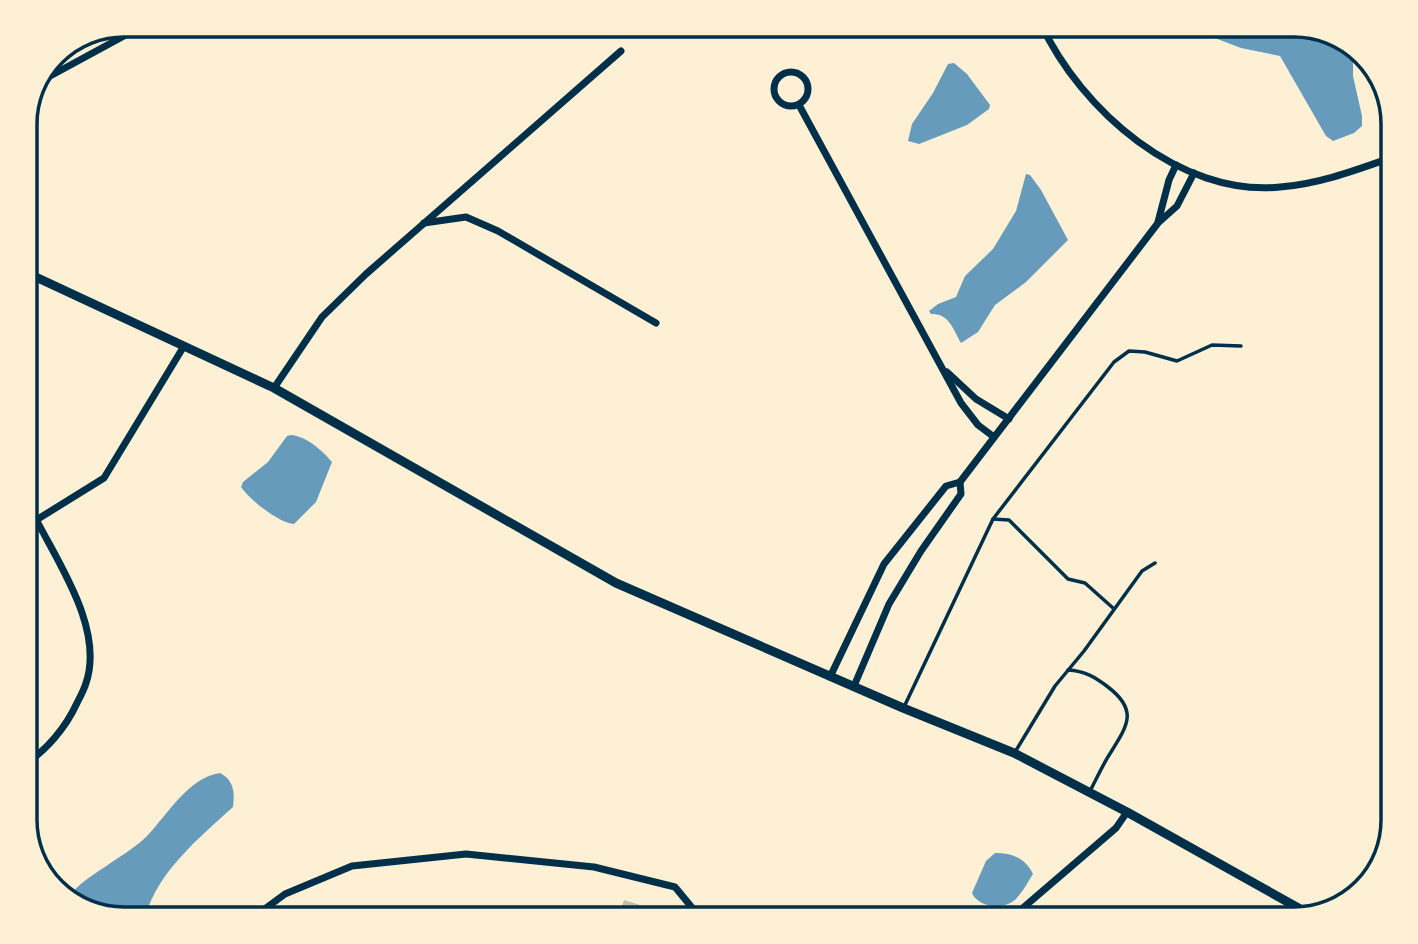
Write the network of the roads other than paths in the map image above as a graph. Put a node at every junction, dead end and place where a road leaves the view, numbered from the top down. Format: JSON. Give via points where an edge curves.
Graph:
{"nodes":[{"id":1,"x":122,"y":37,"type":"edge"},
{"id":2,"x":1047,"y":37,"type":"edge"},
{"id":3,"x":621,"y":51,"type":"dead end"},
{"id":4,"x":53,"y":75,"type":"edge"},
{"id":5,"x":799,"y":105,"type":"junction"},
{"id":6,"x":1381,"y":161,"type":"edge"},
{"id":7,"x":1176,"y":165,"type":"junction"},
{"id":8,"x":1194,"y":173,"type":"junction"},
{"id":9,"x":424,"y":223,"type":"junction"},
{"id":10,"x":1158,"y":223,"type":"junction"},
{"id":11,"x":37,"y":278,"type":"edge"},
{"id":12,"x":656,"y":323,"type":"dead end"},
{"id":13,"x":1241,"y":345,"type":"dead end"},
{"id":14,"x":184,"y":346,"type":"junction"},
{"id":15,"x":941,"y":366,"type":"junction"},
{"id":16,"x":274,"y":387,"type":"junction"},
{"id":17,"x":1009,"y":419,"type":"junction"},
{"id":18,"x":994,"y":437,"type":"junction"},
{"id":19,"x":960,"y":482,"type":"junction"},
{"id":20,"x":993,"y":519,"type":"junction"},
{"id":21,"x":37,"y":521,"type":"joint"},
{"id":22,"x":1156,"y":563,"type":"dead end"},
{"id":23,"x":1113,"y":608,"type":"junction"},
{"id":24,"x":1068,"y":670,"type":"junction"},
{"id":25,"x":830,"y":677,"type":"junction"},
{"id":26,"x":854,"y":686,"type":"junction"},
{"id":27,"x":903,"y":708,"type":"junction"},
{"id":28,"x":1014,"y":753,"type":"junction"},
{"id":29,"x":37,"y":755,"type":"edge"},
{"id":30,"x":1089,"y":792,"type":"junction"},
{"id":31,"x":1127,"y":811,"type":"junction"},
{"id":32,"x":267,"y":907,"type":"edge"},
{"id":33,"x":692,"y":907,"type":"edge"},
{"id":34,"x":1024,"y":907,"type":"edge"},
{"id":35,"x":1297,"y":907,"type":"edge"}],
"edges":[{"from":1,"to":4,"type":"street"},
{"from":2,"to":7,"type":"street","via":[[1092,101],[1141,146]]},
{"from":3,"to":9,"type":"street"},
{"from":5,"to":5,"type":"street","via":[[808,93],[805,78],[791,71],[777,78],[774,93],[783,105]]},
{"from":5,"to":15,"type":"street"},
{"from":6,"to":8,"type":"street","via":[[1329,179],[1278,188],[1231,184]]},
{"from":7,"to":8,"type":"street"},
{"from":7,"to":10,"type":"street"},
{"from":8,"to":10,"type":"street","via":[[1177,206]]},
{"from":9,"to":12,"type":"street","via":[[466,217]]},
{"from":9,"to":16,"type":"street","via":[[322,317]]},
{"from":10,"to":17,"type":"street"},
{"from":11,"to":14,"type":"street"},
{"from":13,"to":20,"type":"lane","via":[[1212,345],[1177,361],[1129,351],[1114,362]]},
{"from":14,"to":16,"type":"street"},
{"from":14,"to":21,"type":"street","via":[[104,478]]},
{"from":15,"to":17,"type":"street","via":[[976,399]]},
{"from":15,"to":18,"type":"street","via":[[961,403]]},
{"from":16,"to":25,"type":"street","via":[[616,583]]},
{"from":17,"to":18,"type":"street"},
{"from":18,"to":19,"type":"street"},
{"from":19,"to":25,"type":"street","via":[[946,486],[884,564]]},
{"from":19,"to":26,"type":"street","via":[[961,494],[889,604]]},
{"from":20,"to":23,"type":"lane","via":[[1009,520],[1068,579],[1085,583]]},
{"from":20,"to":27,"type":"lane"},
{"from":21,"to":29,"type":"street","via":[[79,603],[90,657],[87,682],[68,722]]},
{"from":22,"to":23,"type":"lane","via":[[1142,571]]},
{"from":23,"to":24,"type":"lane"},
{"from":24,"to":28,"type":"lane"},
{"from":24,"to":30,"type":"lane","via":[[1091,674],[1116,693],[1128,712],[1127,726]]},
{"from":25,"to":26,"type":"street"},
{"from":26,"to":27,"type":"street"},
{"from":27,"to":28,"type":"street"},
{"from":28,"to":30,"type":"street"},
{"from":30,"to":31,"type":"street"},
{"from":31,"to":34,"type":"street","via":[[1115,828]]},
{"from":31,"to":35,"type":"street"},
{"from":32,"to":33,"type":"street","via":[[285,894],[352,866],[466,854],[594,867],[675,887]]}]}
